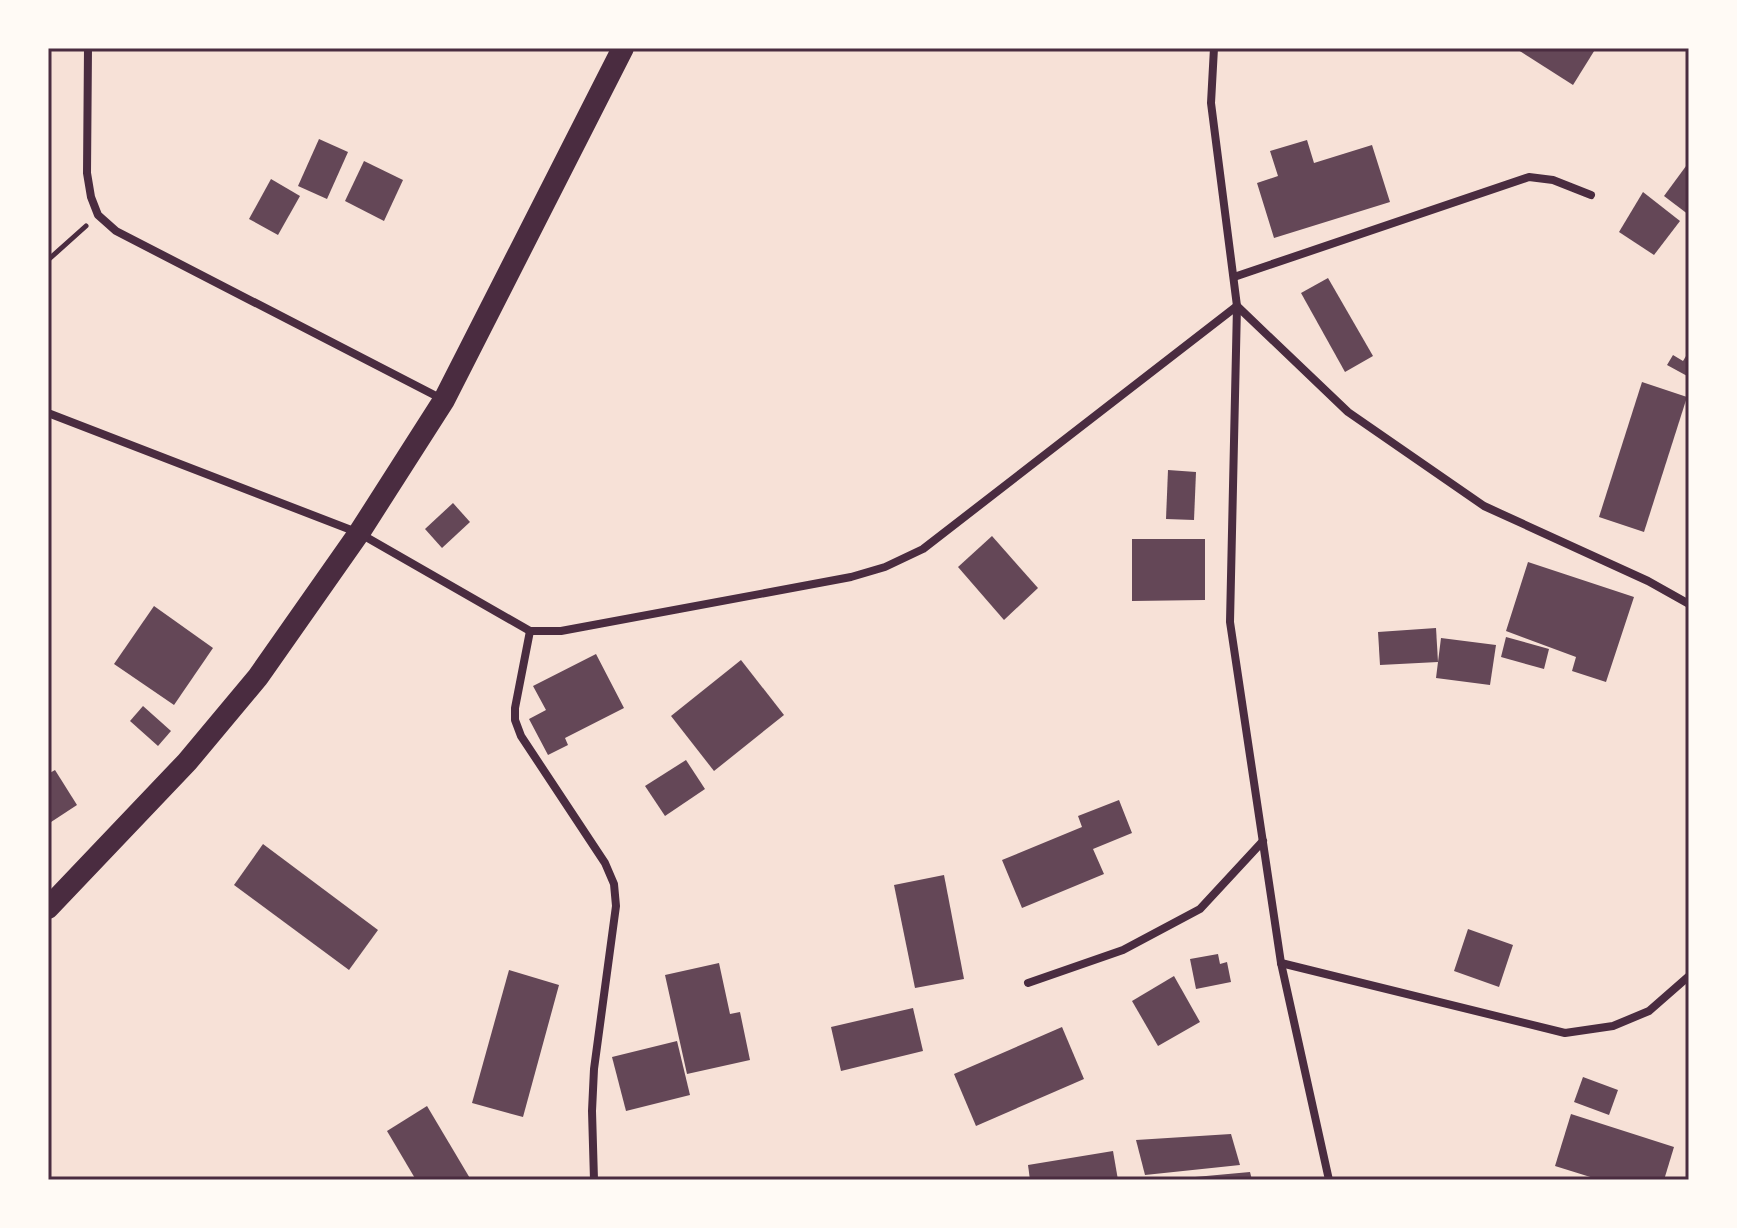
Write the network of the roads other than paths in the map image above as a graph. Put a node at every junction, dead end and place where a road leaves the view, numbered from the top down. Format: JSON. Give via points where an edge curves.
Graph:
{"nodes":[{"id":1,"x":88,"y":48,"type":"edge"},
{"id":2,"x":623,"y":48,"type":"edge"},
{"id":3,"x":1214,"y":48,"type":"edge"},
{"id":4,"x":1591,"y":195,"type":"dead end"},
{"id":5,"x":1234,"y":277,"type":"junction"},
{"id":6,"x":1237,"y":306,"type":"junction"},
{"id":7,"x":444,"y":400,"type":"junction"},
{"id":8,"x":48,"y":413,"type":"edge"},
{"id":9,"x":359,"y":533,"type":"junction"},
{"id":10,"x":1689,"y":604,"type":"edge"},
{"id":11,"x":530,"y":631,"type":"junction"},
{"id":12,"x":1263,"y":841,"type":"junction"},
{"id":13,"x":48,"y":908,"type":"edge"},
{"id":14,"x":1281,"y":963,"type":"junction"},
{"id":15,"x":1689,"y":976,"type":"edge"},
{"id":16,"x":1028,"y":983,"type":"dead end"},
{"id":17,"x":594,"y":1180,"type":"edge"},
{"id":18,"x":1329,"y":1180,"type":"edge"}],
"edges":[{"from":1,"to":7,"type":"street","via":[[87,173],[98,215],[116,231]]},
{"from":2,"to":7,"type":"highway"},
{"from":3,"to":5,"type":"street","via":[[1211,103]]},
{"from":4,"to":5,"type":"street","via":[[1529,177]]},
{"from":5,"to":6,"type":"street"},
{"from":6,"to":10,"type":"street","via":[[1348,412],[1484,506]]},
{"from":6,"to":11,"type":"street","via":[[923,549],[885,567],[603,625]]},
{"from":6,"to":12,"type":"street","via":[[1230,622]]},
{"from":7,"to":9,"type":"highway"},
{"from":8,"to":9,"type":"street"},
{"from":9,"to":11,"type":"street"},
{"from":9,"to":13,"type":"highway","via":[[258,677],[198,750]]},
{"from":11,"to":17,"type":"street","via":[[515,720],[594,843],[614,884],[616,906],[594,1069]]},
{"from":12,"to":14,"type":"street"},
{"from":12,"to":16,"type":"street","via":[[1200,909],[1123,950]]},
{"from":14,"to":15,"type":"street","via":[[1565,1033],[1613,1026],[1649,1011]]},
{"from":14,"to":18,"type":"street"}]}
